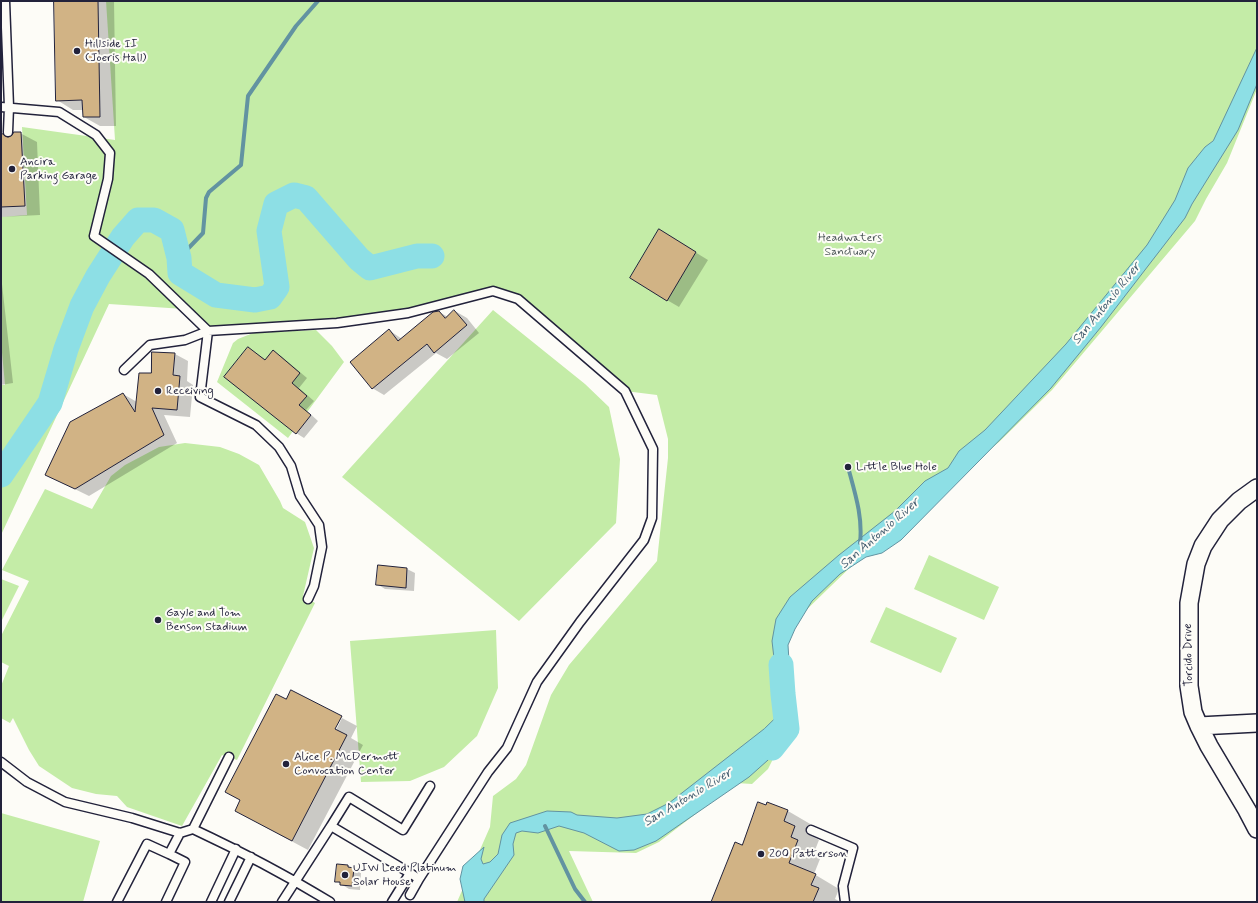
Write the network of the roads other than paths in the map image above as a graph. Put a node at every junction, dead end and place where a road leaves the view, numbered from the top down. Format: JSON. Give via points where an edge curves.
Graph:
{"nodes":[{"id":1,"x":8,"y":2,"type":"edge"},
{"id":2,"x":4,"y":78,"type":"edge"},
{"id":3,"x":5,"y":107,"type":"edge"},
{"id":4,"x":8,"y":132,"type":"dead end"},
{"id":5,"x":208,"y":331,"type":"junction"},
{"id":6,"x":124,"y":370,"type":"dead end"},
{"id":7,"x":1257,"y":488,"type":"edge"},
{"id":8,"x":308,"y":599,"type":"dead end"},
{"id":9,"x":1257,"y":723,"type":"edge"},
{"id":10,"x":1199,"y":726,"type":"junction"},
{"id":11,"x":229,"y":757,"type":"dead end"},
{"id":12,"x":1,"y":762,"type":"edge"},
{"id":13,"x":430,"y":786,"type":"dead end"},
{"id":14,"x":331,"y":826,"type":"junction"},
{"id":15,"x":194,"y":829,"type":"junction"},
{"id":16,"x":1257,"y":829,"type":"edge"},
{"id":17,"x":811,"y":830,"type":"dead end"},
{"id":18,"x":180,"y":833,"type":"junction"},
{"id":19,"x":236,"y":849,"type":"junction"},
{"id":20,"x":170,"y":854,"type":"junction"},
{"id":21,"x":251,"y":857,"type":"junction"},
{"id":22,"x":410,"y":873,"type":"junction"},
{"id":23,"x":419,"y":879,"type":"junction"},
{"id":24,"x":296,"y":880,"type":"junction"},
{"id":25,"x":410,"y":895,"type":"dead end"},
{"id":26,"x":117,"y":902,"type":"edge"},
{"id":27,"x":166,"y":902,"type":"edge"},
{"id":28,"x":211,"y":902,"type":"edge"},
{"id":29,"x":229,"y":902,"type":"edge"},
{"id":30,"x":282,"y":902,"type":"edge"},
{"id":31,"x":329,"y":902,"type":"edge"},
{"id":32,"x":392,"y":902,"type":"edge"},
{"id":33,"x":845,"y":902,"type":"edge"}],
"edges":[{"from":1,"to":2,"type":"lane"},
{"from":2,"to":3,"type":"lane"},
{"from":3,"to":4,"type":"lane"},
{"from":3,"to":5,"type":"lane","via":[[59,112],[96,135],[110,153],[108,179],[94,236],[150,274]]},
{"from":5,"to":6,"type":"lane","via":[[185,340],[150,346]]},
{"from":5,"to":8,"type":"lane","via":[[200,397],[256,425],[279,447],[292,466],[300,496],[319,525],[322,547],[314,586]]},
{"from":5,"to":23,"type":"lane","via":[[337,324],[408,313],[493,291],[518,299],[625,391],[653,449],[652,518],[644,540],[537,682],[507,748],[488,772]]},
{"from":7,"to":10,"type":"street","name":"Torcido Drive","via":[[1220,520],[1203,546],[1196,564],[1189,603],[1189,686],[1193,712]]},
{"from":9,"to":10,"type":"street"},
{"from":10,"to":16,"type":"street","name":"Torcido Drive"},
{"from":11,"to":15,"type":"lane"},
{"from":12,"to":18,"type":"lane","via":[[27,782],[65,802]]},
{"from":13,"to":14,"type":"lane","via":[[403,830],[349,796]]},
{"from":14,"to":22,"type":"lane"},
{"from":14,"to":24,"type":"lane"},
{"from":15,"to":18,"type":"lane"},
{"from":15,"to":19,"type":"lane"},
{"from":17,"to":33,"type":"lane","via":[[853,848],[843,886]]},
{"from":18,"to":20,"type":"lane"},
{"from":19,"to":21,"type":"lane"},
{"from":19,"to":28,"type":"lane"},
{"from":20,"to":26,"type":"lane","via":[[147,844]]},
{"from":20,"to":27,"type":"lane","via":[[184,862]]},
{"from":21,"to":24,"type":"lane"},
{"from":21,"to":29,"type":"lane"},
{"from":22,"to":23,"type":"lane"},
{"from":22,"to":32,"type":"lane"},
{"from":23,"to":25,"type":"lane"},
{"from":24,"to":30,"type":"lane"},
{"from":24,"to":31,"type":"lane"}]}
